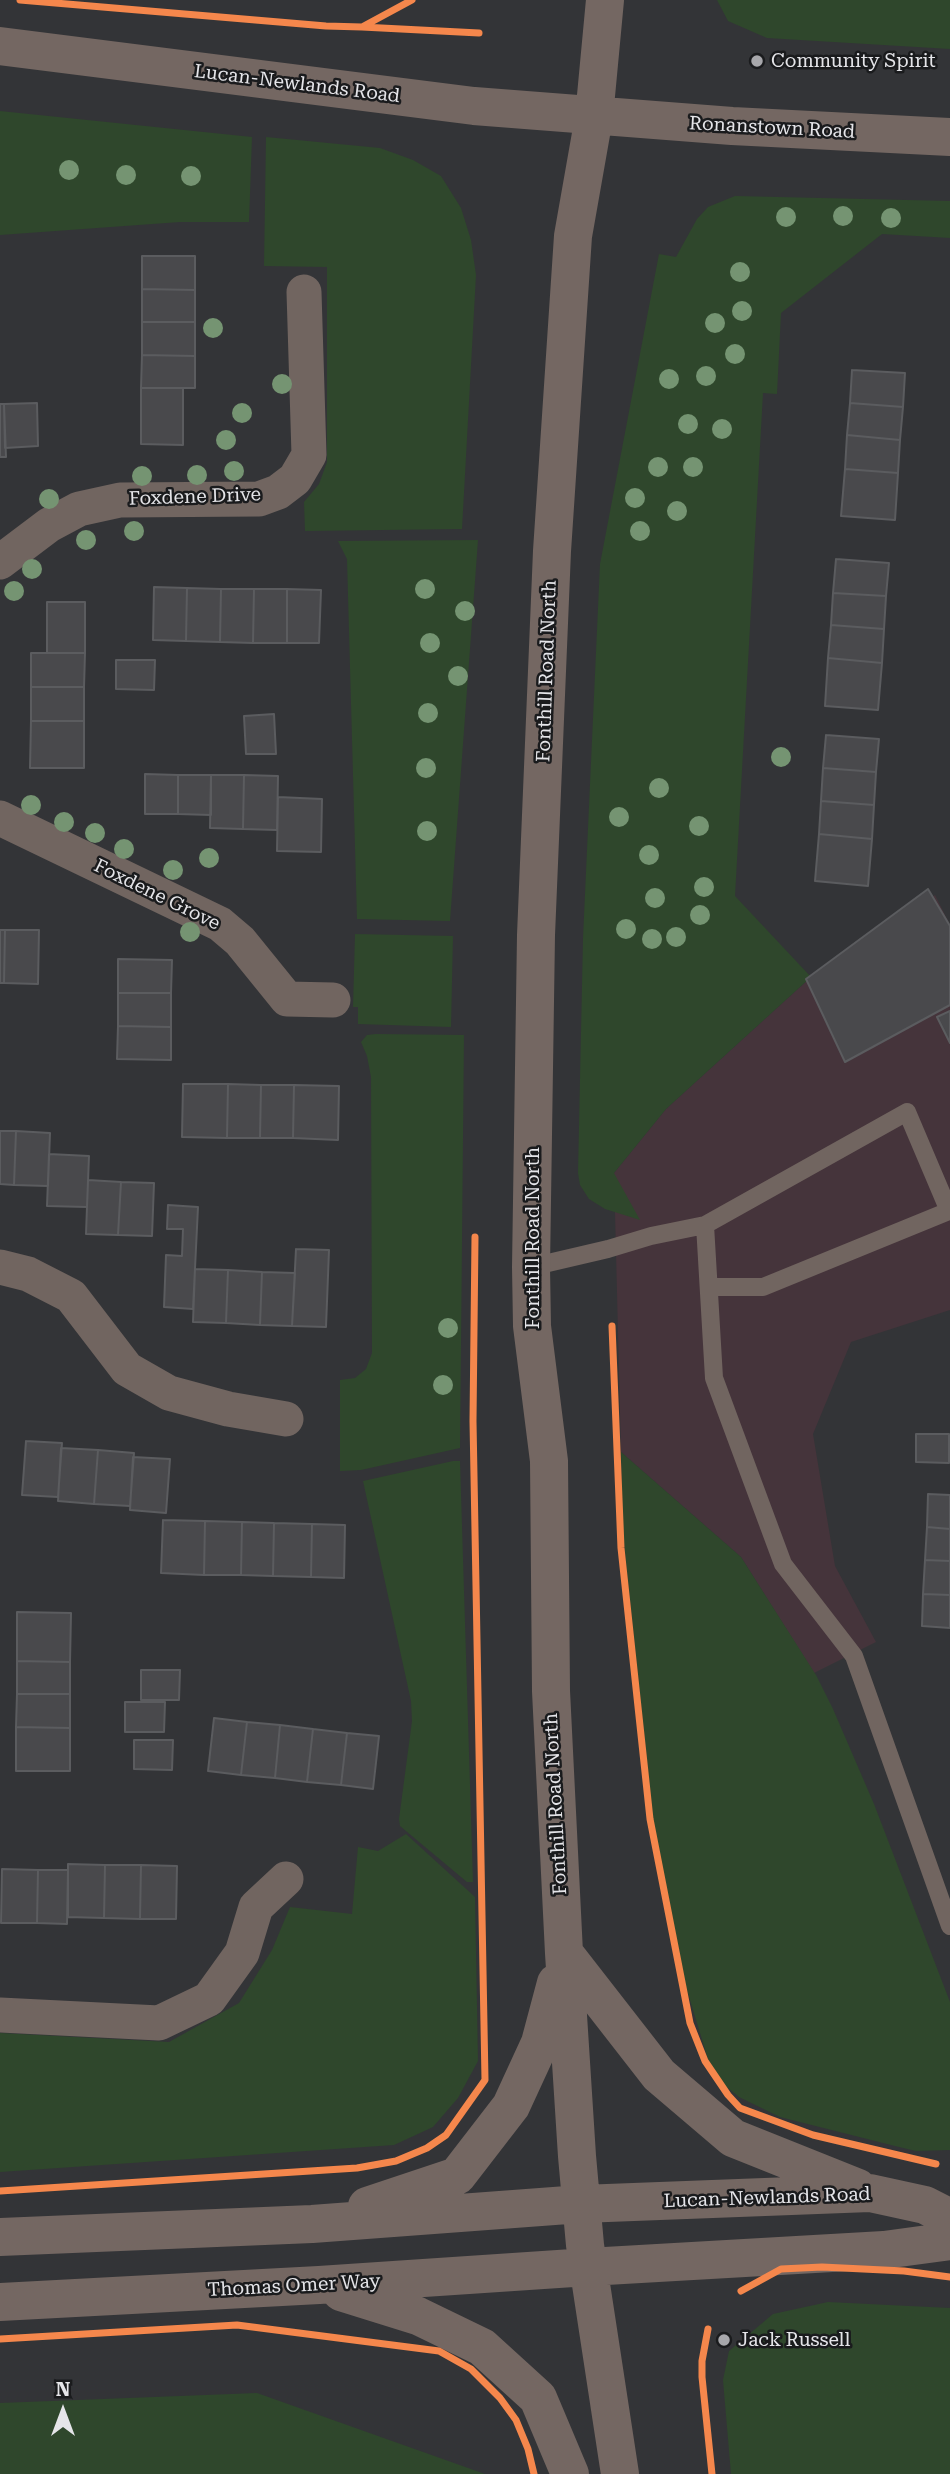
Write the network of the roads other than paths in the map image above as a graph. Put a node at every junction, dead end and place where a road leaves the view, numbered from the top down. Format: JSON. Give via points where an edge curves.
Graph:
{"nodes":[{"id":1,"x":605,"y":0,"type":"edge"},
{"id":2,"x":0,"y":46,"type":"edge"},
{"id":3,"x":594,"y":117,"type":"junction"},
{"id":4,"x":950,"y":137,"type":"edge"},
{"id":5,"x":304,"y":292,"type":"dead end"},
{"id":6,"x":0,"y":562,"type":"edge"},
{"id":7,"x":0,"y":818,"type":"edge"},
{"id":8,"x":333,"y":999,"type":"dead end"},
{"id":9,"x":705,"y":1225,"type":"junction"},
{"id":10,"x":0,"y":1267,"type":"edge"},
{"id":11,"x":531,"y":1267,"type":"junction"},
{"id":12,"x":709,"y":1287,"type":"junction"},
{"id":13,"x":286,"y":1419,"type":"dead end"},
{"id":14,"x":286,"y":1879,"type":"dead end"},
{"id":15,"x":950,"y":1926,"type":"edge"},
{"id":16,"x":564,"y":1953,"type":"junction"},
{"id":17,"x":0,"y":2015,"type":"edge"},
{"id":18,"x":870,"y":2193,"type":"junction"},
{"id":19,"x":581,"y":2204,"type":"junction"},
{"id":20,"x":950,"y":2218,"type":"edge"},
{"id":21,"x":312,"y":2224,"type":"junction"},
{"id":22,"x":0,"y":2236,"type":"edge"},
{"id":23,"x":950,"y":2241,"type":"edge"},
{"id":24,"x":588,"y":2267,"type":"junction"},
{"id":25,"x":319,"y":2285,"type":"junction"},
{"id":26,"x":0,"y":2302,"type":"edge"},
{"id":27,"x":570,"y":2474,"type":"edge"},
{"id":28,"x":620,"y":2474,"type":"edge"}],
"edges":[{"from":1,"to":3,"type":"main road","name":"Fonthill Road North"},
{"from":2,"to":3,"type":"main road","name":"Lucan-Newlands Road"},
{"from":3,"to":4,"type":"main road","name":"Ronanstown Road"},
{"from":3,"to":11,"type":"main road","name":"Fonthill Road North","via":[[573,236],[552,551],[536,935]]},
{"from":5,"to":6,"type":"street","name":"Foxdene Drive","via":[[309,455],[295,479],[258,499],[120,500],[79,509]]},
{"from":7,"to":8,"type":"street","name":"Foxdene Grove","via":[[220,923],[287,999]]},
{"from":9,"to":11,"type":"lane"},
{"from":9,"to":12,"type":"lane"},
{"from":9,"to":12,"type":"lane","via":[[906,1112],[949,1212],[763,1287]]},
{"from":10,"to":13,"type":"street","via":[[28,1274],[71,1296],[127,1369],[169,1393]]},
{"from":11,"to":16,"type":"main road","name":"Fonthill Road North","via":[[532,1326],[549,1461],[551,1691]]},
{"from":12,"to":15,"type":"lane","via":[[714,1378],[783,1564],[854,1656]]},
{"from":14,"to":17,"type":"street","via":[[256,1907],[242,1953],[209,1999],[159,2023]]},
{"from":16,"to":18,"type":"main road","via":[[659,2075],[733,2138]]},
{"from":16,"to":19,"type":"main road","name":"Fonthill Road North"},
{"from":16,"to":21,"type":"main road","via":[[540,2043],[511,2106],[457,2176]]},
{"from":18,"to":19,"type":"main road","name":"Lucan-Newlands Road"},
{"from":18,"to":20,"type":"main road","name":"Lucan-Newlands Road","via":[[925,2205]]},
{"from":19,"to":21,"type":"main road"},
{"from":19,"to":24,"type":"main road","name":"Fonthill Road North"},
{"from":21,"to":22,"type":"main road"},
{"from":23,"to":24,"type":"main road","via":[[884,2250]]},
{"from":24,"to":25,"type":"main road","name":"Thomas Omer Way"},
{"from":24,"to":28,"type":"main road","name":"Fonthill Road North"},
{"from":25,"to":26,"type":"main road","name":"Thomas Omer Way"},
{"from":25,"to":27,"type":"main road","via":[[418,2316],[482,2347],[537,2398]]}]}
